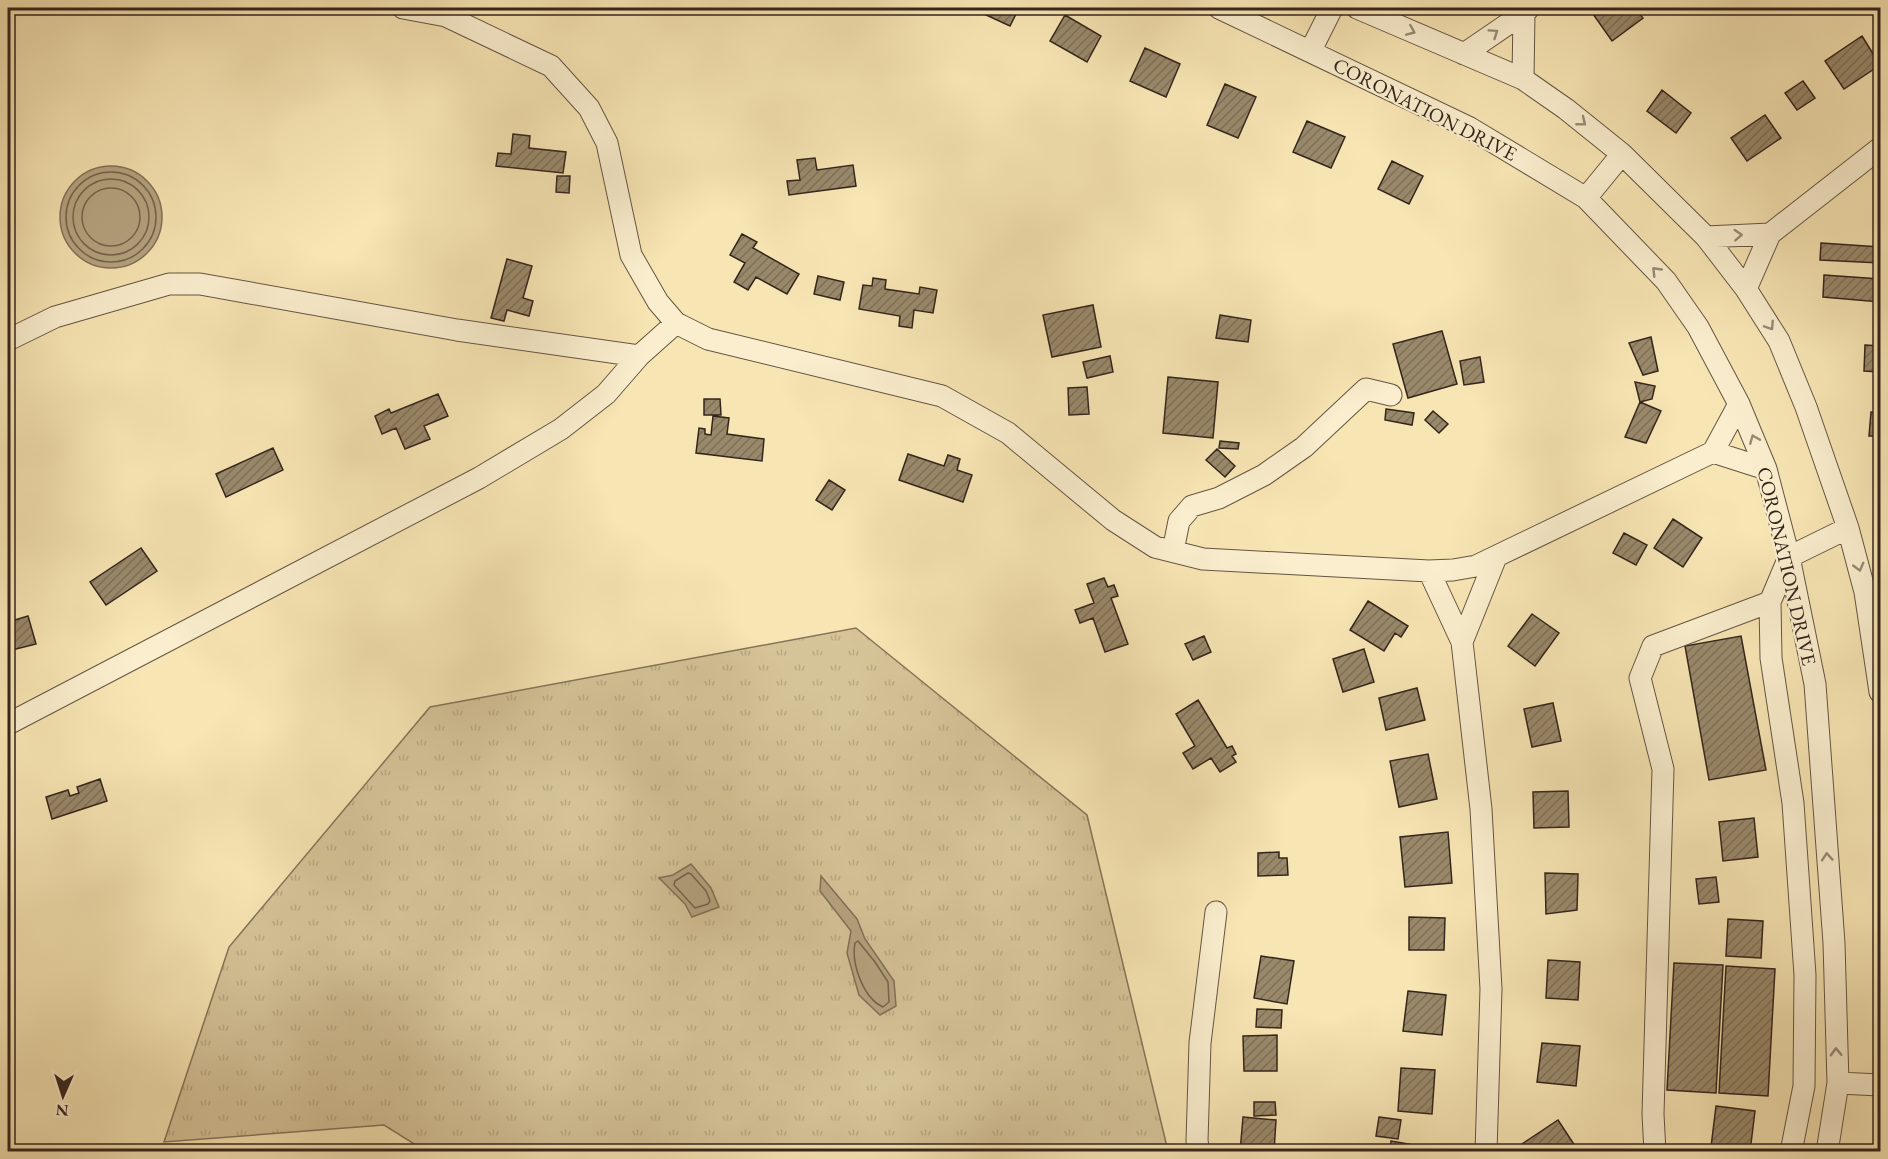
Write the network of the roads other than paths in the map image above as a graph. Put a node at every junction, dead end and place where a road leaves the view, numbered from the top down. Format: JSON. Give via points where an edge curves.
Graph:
{"nodes":[{"id":1,"x":403,"y":8,"type":"edge"},
{"id":2,"x":1219,"y":8,"type":"edge"},
{"id":3,"x":1332,"y":8,"type":"edge"},
{"id":4,"x":1357,"y":8,"type":"edge"},
{"id":5,"x":1526,"y":10,"type":"edge"},
{"id":6,"x":1311,"y":50,"type":"junction"},
{"id":7,"x":1464,"y":54,"type":"junction"},
{"id":8,"x":1523,"y":79,"type":"junction"},
{"id":9,"x":1881,"y":148,"type":"edge"},
{"id":10,"x":1622,"y":154,"type":"junction"},
{"id":11,"x":1586,"y":198,"type":"junction"},
{"id":12,"x":1770,"y":234,"type":"junction"},
{"id":13,"x":1706,"y":237,"type":"junction"},
{"id":14,"x":1746,"y":289,"type":"junction"},
{"id":15,"x":676,"y":323,"type":"junction"},
{"id":16,"x":8,"y":340,"type":"edge"},
{"id":17,"x":639,"y":356,"type":"junction"},
{"id":18,"x":1391,"y":395,"type":"dead end"},
{"id":19,"x":1739,"y":404,"type":"junction"},
{"id":20,"x":1713,"y":452,"type":"junction"},
{"id":21,"x":1766,"y":469,"type":"junction"},
{"id":22,"x":1848,"y":528,"type":"junction"},
{"id":23,"x":1173,"y":552,"type":"junction"},
{"id":24,"x":1496,"y":556,"type":"junction"},
{"id":25,"x":1789,"y":557,"type":"junction"},
{"id":26,"x":1429,"y":571,"type":"junction"},
{"id":27,"x":1873,"y":595,"type":"edge"},
{"id":28,"x":1770,"y":602,"type":"junction"},
{"id":29,"x":1876,"y":633,"type":"edge"},
{"id":30,"x":1462,"y":642,"type":"junction"},
{"id":31,"x":1881,"y":692,"type":"edge"},
{"id":32,"x":8,"y":724,"type":"edge"},
{"id":33,"x":1216,"y":912,"type":"dead end"},
{"id":34,"x":1838,"y":1083,"type":"junction"},
{"id":35,"x":1881,"y":1085,"type":"edge"},
{"id":36,"x":1199,"y":1152,"type":"edge"},
{"id":37,"x":1486,"y":1152,"type":"edge"},
{"id":38,"x":1655,"y":1152,"type":"edge"},
{"id":39,"x":1791,"y":1152,"type":"edge"},
{"id":40,"x":1827,"y":1152,"type":"edge"}],
"edges":[{"from":1,"to":15,"type":"street","via":[[447,16],[551,66],[589,108],[607,143],[631,255],[658,302]]},
{"from":2,"to":6,"type":"street","name":"CORONATION DRIVE"},
{"from":3,"to":6,"type":"street"},
{"from":4,"to":7,"type":"street","one_way":true},
{"from":7,"to":5,"type":"street","one_way":true},
{"from":5,"to":8,"type":"street"},
{"from":6,"to":11,"type":"street","name":"CORONATION DRIVE","via":[[1470,128]]},
{"from":7,"to":8,"type":"street"},
{"from":8,"to":10,"type":"street","one_way":true},
{"from":9,"to":12,"type":"street"},
{"from":10,"to":11,"type":"street"},
{"from":10,"to":13,"type":"street"},
{"from":19,"to":11,"type":"street","name":"CORONATION DRIVE","one_way":true,"via":[[1698,327],[1665,281]]},
{"from":13,"to":12,"type":"street","one_way":true},
{"from":12,"to":14,"type":"street"},
{"from":13,"to":14,"type":"street"},
{"from":14,"to":22,"type":"street","one_way":true,"via":[[1779,341]]},
{"from":15,"to":17,"type":"street"},
{"from":15,"to":23,"type":"street","via":[[708,339],[942,396],[1008,433],[1113,520],[1155,547]]},
{"from":16,"to":17,"type":"street","via":[[55,316],[169,284],[200,284],[458,330]]},
{"from":17,"to":32,"type":"street","via":[[606,394],[561,429],[479,478]]},
{"from":18,"to":23,"type":"street","via":[[1366,389],[1304,447],[1264,475],[1219,498],[1192,506],[1179,521]]},
{"from":19,"to":20,"type":"street"},
{"from":21,"to":19,"type":"street","name":"CORONATION DRIVE","one_way":true},
{"from":20,"to":21,"type":"street"},
{"from":20,"to":24,"type":"street"},
{"from":21,"to":25,"type":"street","name":"CORONATION DRIVE"},
{"from":22,"to":25,"type":"street"},
{"from":22,"to":27,"type":"street","one_way":true},
{"from":23,"to":26,"type":"street","via":[[1203,559]]},
{"from":24,"to":26,"type":"street","via":[[1476,566]]},
{"from":24,"to":30,"type":"street"},
{"from":25,"to":28,"type":"street"},
{"from":34,"to":25,"type":"street","name":"CORONATION DRIVE","one_way":true,"via":[[1833,943],[1815,684]]},
{"from":26,"to":30,"type":"street"},
{"from":27,"to":29,"type":"street"},
{"from":28,"to":38,"type":"street","via":[[1653,646],[1640,678],[1663,769]]},
{"from":28,"to":39,"type":"street","via":[[1771,658],[1794,803],[1805,975],[1804,1086]]},
{"from":29,"to":31,"type":"street"},
{"from":30,"to":37,"type":"street","via":[[1481,809],[1491,989]]},
{"from":33,"to":36,"type":"street","via":[[1200,1043]]},
{"from":34,"to":35,"type":"street"},
{"from":34,"to":40,"type":"street","name":"CORONATION DRIVE"}]}
